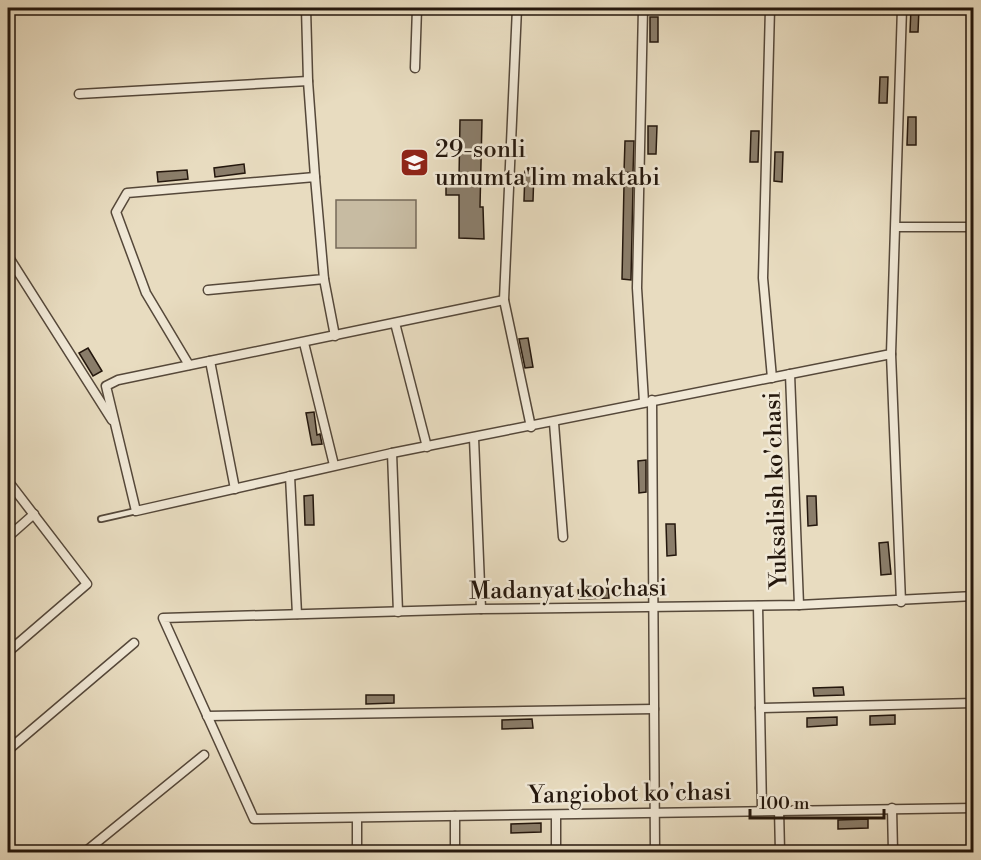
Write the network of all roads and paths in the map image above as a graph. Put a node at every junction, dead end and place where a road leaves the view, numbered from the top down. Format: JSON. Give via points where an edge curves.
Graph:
{"nodes":[{"id":1,"x":306,"y":8,"type":"edge"},
{"id":2,"x":417,"y":8,"type":"edge"},
{"id":3,"x":517,"y":8,"type":"edge"},
{"id":4,"x":643,"y":8,"type":"edge"},
{"id":5,"x":770,"y":8,"type":"edge"},
{"id":6,"x":902,"y":8,"type":"edge"},
{"id":7,"x":415,"y":68,"type":"dead end"},
{"id":8,"x":308,"y":81,"type":"junction"},
{"id":9,"x":79,"y":94,"type":"dead end"},
{"id":10,"x":315,"y":177,"type":"junction"},
{"id":11,"x":897,"y":227,"type":"junction"},
{"id":12,"x":974,"y":227,"type":"edge"},
{"id":13,"x":8,"y":256,"type":"edge"},
{"id":14,"x":324,"y":279,"type":"junction"},
{"id":15,"x":208,"y":290,"type":"dead end"},
{"id":16,"x":504,"y":300,"type":"junction"},
{"id":17,"x":395,"y":323,"type":"junction"},
{"id":18,"x":335,"y":336,"type":"junction"},
{"id":19,"x":304,"y":343,"type":"junction"},
{"id":20,"x":891,"y":354,"type":"junction"},
{"id":21,"x":210,"y":361,"type":"junction"},
{"id":22,"x":189,"y":365,"type":"junction"},
{"id":23,"x":790,"y":374,"type":"junction"},
{"id":24,"x":772,"y":378,"type":"junction"},
{"id":25,"x":648,"y":401,"type":"junction"},
{"id":26,"x":554,"y":423,"type":"junction"},
{"id":27,"x":115,"y":426,"type":"junction"},
{"id":28,"x":531,"y":427,"type":"junction"},
{"id":29,"x":474,"y":438,"type":"junction"},
{"id":30,"x":427,"y":447,"type":"junction"},
{"id":31,"x":392,"y":453,"type":"junction"},
{"id":32,"x":334,"y":465,"type":"junction"},
{"id":33,"x":290,"y":476,"type":"junction"},
{"id":34,"x":8,"y":481,"type":"edge"},
{"id":35,"x":234,"y":489,"type":"junction"},
{"id":36,"x":136,"y":511,"type":"junction"},
{"id":37,"x":34,"y":513,"type":"junction"},
{"id":38,"x":101,"y":519,"type":"dead end"},
{"id":39,"x":8,"y":537,"type":"edge"},
{"id":40,"x":563,"y":537,"type":"dead end"},
{"id":41,"x":974,"y":596,"type":"edge"},
{"id":42,"x":901,"y":602,"type":"junction"},
{"id":43,"x":799,"y":605,"type":"junction"},
{"id":44,"x":758,"y":606,"type":"junction"},
{"id":45,"x":655,"y":607,"type":"junction"},
{"id":46,"x":481,"y":609,"type":"junction"},
{"id":47,"x":398,"y":612,"type":"junction"},
{"id":48,"x":297,"y":614,"type":"junction"},
{"id":49,"x":134,"y":643,"type":"dead end"},
{"id":50,"x":8,"y":652,"type":"edge"},
{"id":51,"x":974,"y":703,"type":"edge"},
{"id":52,"x":760,"y":708,"type":"junction"},
{"id":53,"x":654,"y":709,"type":"junction"},
{"id":54,"x":207,"y":716,"type":"junction"},
{"id":55,"x":8,"y":750,"type":"edge"},
{"id":56,"x":204,"y":755,"type":"dead end"},
{"id":57,"x":892,"y":808,"type":"junction"},
{"id":58,"x":974,"y":808,"type":"edge"},
{"id":59,"x":779,"y":809,"type":"junction"},
{"id":60,"x":762,"y":810,"type":"junction"},
{"id":61,"x":655,"y":812,"type":"junction"},
{"id":62,"x":556,"y":815,"type":"junction"},
{"id":63,"x":455,"y":816,"type":"junction"},
{"id":64,"x":357,"y":819,"type":"junction"},
{"id":65,"x":85,"y":852,"type":"edge"},
{"id":66,"x":357,"y":852,"type":"edge"},
{"id":67,"x":455,"y":852,"type":"edge"},
{"id":68,"x":556,"y":852,"type":"edge"},
{"id":69,"x":655,"y":852,"type":"edge"},
{"id":70,"x":780,"y":852,"type":"edge"},
{"id":71,"x":893,"y":852,"type":"edge"}],
"edges":[{"from":1,"to":8,"type":"street"},
{"from":2,"to":7,"type":"street"},
{"from":3,"to":16,"type":"street"},
{"from":4,"to":25,"type":"street","via":[[637,288]]},
{"from":5,"to":24,"type":"street","via":[[763,278]]},
{"from":6,"to":11,"type":"street"},
{"from":8,"to":9,"type":"street"},
{"from":8,"to":10,"type":"street"},
{"from":10,"to":14,"type":"street"},
{"from":10,"to":22,"type":"street","via":[[127,193],[116,212],[146,293]]},
{"from":11,"to":12,"type":"street"},
{"from":11,"to":20,"type":"street"},
{"from":13,"to":27,"type":"street"},
{"from":14,"to":15,"type":"street"},
{"from":14,"to":18,"type":"street"},
{"from":16,"to":17,"type":"street"},
{"from":16,"to":28,"type":"street"},
{"from":17,"to":18,"type":"street"},
{"from":17,"to":30,"type":"street"},
{"from":18,"to":19,"type":"street"},
{"from":19,"to":21,"type":"street"},
{"from":19,"to":32,"type":"street"},
{"from":20,"to":23,"type":"street"},
{"from":20,"to":42,"type":"street"},
{"from":21,"to":22,"type":"street"},
{"from":21,"to":35,"type":"street"},
{"from":22,"to":27,"type":"street","via":[[106,386]]},
{"from":23,"to":24,"type":"street"},
{"from":23,"to":43,"type":"street","name":"Yuksalish ko'chasi"},
{"from":24,"to":25,"type":"street"},
{"from":25,"to":26,"type":"street"},
{"from":25,"to":45,"type":"street"},
{"from":26,"to":28,"type":"street"},
{"from":26,"to":40,"type":"street"},
{"from":27,"to":36,"type":"street"},
{"from":28,"to":29,"type":"street"},
{"from":29,"to":30,"type":"street"},
{"from":29,"to":46,"type":"street"},
{"from":30,"to":31,"type":"street"},
{"from":31,"to":32,"type":"street"},
{"from":31,"to":47,"type":"street"},
{"from":32,"to":33,"type":"street"},
{"from":33,"to":35,"type":"street"},
{"from":33,"to":48,"type":"street"},
{"from":34,"to":37,"type":"street"},
{"from":35,"to":36,"type":"street"},
{"from":36,"to":38,"type":"lane"},
{"from":37,"to":39,"type":"street"},
{"from":37,"to":50,"type":"street","via":[[87,584]]},
{"from":41,"to":42,"type":"street","name":"Madanyat ko'chasi"},
{"from":42,"to":43,"type":"street","name":"Madanyat ko'chasi"},
{"from":43,"to":44,"type":"street","name":"Madanyat ko'chasi"},
{"from":44,"to":45,"type":"street","name":"Madanyat ko'chasi"},
{"from":44,"to":52,"type":"street"},
{"from":45,"to":46,"type":"street","name":"Madanyat ko'chasi"},
{"from":45,"to":53,"type":"street"},
{"from":46,"to":47,"type":"street","name":"Madanyat ko'chasi"},
{"from":47,"to":48,"type":"street","name":"Madanyat ko'chasi"},
{"from":48,"to":54,"type":"street","name":"Madanyat ko'chasi","via":[[163,618]]},
{"from":49,"to":55,"type":"street"},
{"from":51,"to":52,"type":"street"},
{"from":52,"to":60,"type":"street"},
{"from":53,"to":54,"type":"street"},
{"from":53,"to":61,"type":"street"},
{"from":54,"to":64,"type":"street","name":"Yangiobot ko'chasi","via":[[254,819]]},
{"from":56,"to":65,"type":"street"},
{"from":57,"to":58,"type":"street","name":"Yangiobot ko'chasi"},
{"from":57,"to":59,"type":"street","name":"Yangiobot ko'chasi"},
{"from":57,"to":71,"type":"street"},
{"from":59,"to":60,"type":"street","name":"Yangiobot ko'chasi"},
{"from":59,"to":70,"type":"street"},
{"from":60,"to":61,"type":"street","name":"Yangiobot ko'chasi"},
{"from":61,"to":62,"type":"street","name":"Yangiobot ko'chasi"},
{"from":61,"to":69,"type":"street"},
{"from":62,"to":63,"type":"street","name":"Yangiobot ko'chasi"},
{"from":62,"to":68,"type":"street"},
{"from":63,"to":64,"type":"street","name":"Yangiobot ko'chasi"},
{"from":63,"to":67,"type":"street"},
{"from":64,"to":66,"type":"street"}]}
